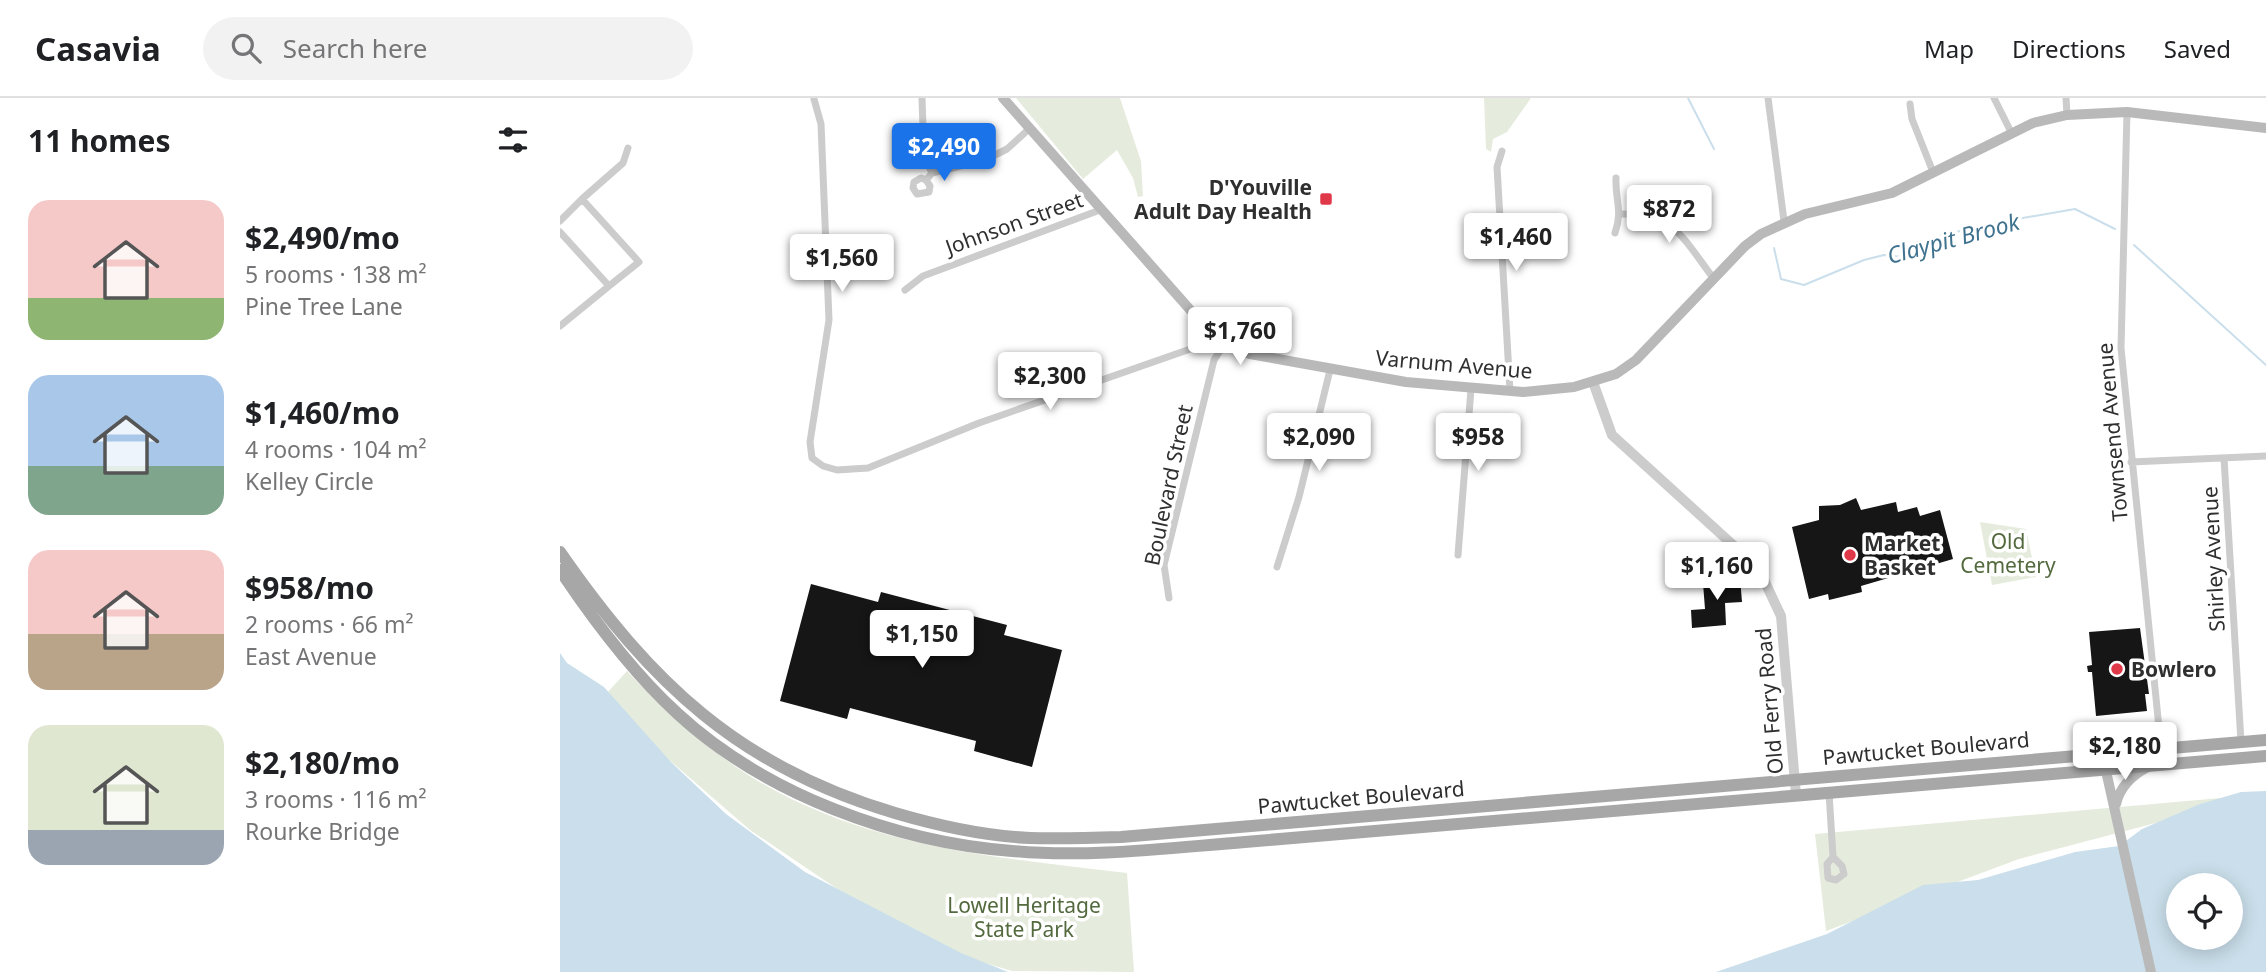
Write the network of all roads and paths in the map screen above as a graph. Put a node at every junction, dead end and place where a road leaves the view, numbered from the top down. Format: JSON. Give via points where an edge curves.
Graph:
{"nodes":[{"id":1,"x":922,"y":98,"type":"edge"},
{"id":2,"x":1003,"y":98,"type":"edge"},
{"id":3,"x":1768,"y":98,"type":"edge"},
{"id":4,"x":1994,"y":98,"type":"edge"},
{"id":5,"x":2066,"y":98,"type":"edge"},
{"id":6,"x":814,"y":99,"type":"edge"},
{"id":7,"x":1910,"y":104,"type":"dead end"},
{"id":8,"x":2127,"y":112,"type":"junction"},
{"id":9,"x":2067,"y":115,"type":"junction"},
{"id":10,"x":2266,"y":128,"type":"edge"},
{"id":11,"x":1029,"y":129,"type":"junction"},
{"id":12,"x":2011,"y":132,"type":"junction"},
{"id":13,"x":628,"y":148,"type":"dead end"},
{"id":14,"x":1502,"y":151,"type":"dead end"},
{"id":15,"x":1933,"y":172,"type":"junction"},
{"id":16,"x":1616,"y":178,"type":"dead end"},
{"id":17,"x":582,"y":199,"type":"junction"},
{"id":18,"x":1100,"y":210,"type":"junction"},
{"id":19,"x":1622,"y":214,"type":"junction"},
{"id":20,"x":560,"y":221,"type":"edge"},
{"id":21,"x":1784,"y":221,"type":"junction"},
{"id":22,"x":560,"y":232,"type":"edge"},
{"id":23,"x":1615,"y":233,"type":"dead end"},
{"id":24,"x":1714,"y":279,"type":"junction"},
{"id":25,"x":609,"y":286,"type":"junction"},
{"id":26,"x":905,"y":290,"type":"dead end"},
{"id":27,"x":560,"y":326,"type":"edge"},
{"id":28,"x":1211,"y":332,"type":"junction"},
{"id":29,"x":1225,"y":343,"type":"junction"},
{"id":30,"x":1330,"y":370,"type":"junction"},
{"id":31,"x":1593,"y":382,"type":"junction"},
{"id":32,"x":1471,"y":389,"type":"junction"},
{"id":33,"x":1510,"y":391,"type":"junction"},
{"id":34,"x":2266,"y":456,"type":"edge"},
{"id":35,"x":2224,"y":458,"type":"junction"},
{"id":36,"x":2131,"y":462,"type":"junction"},
{"id":37,"x":560,"y":552,"type":"edge"},
{"id":38,"x":1458,"y":555,"type":"dead end"},
{"id":39,"x":1277,"y":567,"type":"dead end"},
{"id":40,"x":560,"y":570,"type":"edge"},
{"id":41,"x":1169,"y":597,"type":"dead end"},
{"id":42,"x":2266,"y":740,"type":"edge"},
{"id":43,"x":2241,"y":742,"type":"junction"},
{"id":44,"x":2161,"y":748,"type":"junction"},
{"id":45,"x":2102,"y":753,"type":"junction"},
{"id":46,"x":2266,"y":756,"type":"edge"},
{"id":47,"x":2172,"y":762,"type":"junction"},
{"id":48,"x":2106,"y":767,"type":"junction"},
{"id":49,"x":1795,"y":779,"type":"junction"},
{"id":50,"x":1829,"y":792,"type":"junction"},
{"id":51,"x":1796,"y":795,"type":"junction"},
{"id":52,"x":2116,"y":812,"type":"junction"},
{"id":53,"x":1833,"y":857,"type":"dead end"},
{"id":54,"x":2151,"y":972,"type":"edge"}],
"edges":[{"from":1,"to":11,"type":"street","via":[[929,176],[985,160],[1007,149]]},
{"from":2,"to":11,"type":"main road","name":"Varnum Avenue"},
{"from":3,"to":21,"type":"street"},
{"from":4,"to":12,"type":"street"},
{"from":5,"to":9,"type":"street"},
{"from":6,"to":28,"type":"street","via":[[821,124],[829,320],[810,442],[812,458],[822,466],[868,468],[992,418],[1187,350]]},
{"from":7,"to":15,"type":"street"},
{"from":8,"to":9,"type":"main road","name":"Varnum Avenue"},
{"from":8,"to":10,"type":"main road","name":"Varnum Avenue"},
{"from":8,"to":36,"type":"street","name":"Townsend Avenue","via":[[2120,348]]},
{"from":9,"to":12,"type":"main road","name":"Varnum Avenue"},
{"from":11,"to":18,"type":"main road","name":"Varnum Avenue"},
{"from":12,"to":15,"type":"main road","name":"Varnum Avenue"},
{"from":13,"to":17,"type":"street","via":[[623,163]]},
{"from":14,"to":33,"type":"street","via":[[1497,167]]},
{"from":15,"to":21,"type":"main road","name":"Varnum Avenue","via":[[1871,200]]},
{"from":16,"to":19,"type":"street","via":[[1615,194]]},
{"from":17,"to":20,"type":"street"},
{"from":17,"to":25,"type":"street","via":[[639,262]]},
{"from":18,"to":26,"type":"street","name":"Johnson Street","via":[[923,276]]},
{"from":18,"to":28,"type":"main road","name":"Varnum Avenue"},
{"from":19,"to":23,"type":"street"},
{"from":19,"to":24,"type":"street","via":[[1659,217],[1672,226]]},
{"from":21,"to":24,"type":"main road","name":"Varnum Avenue","via":[[1753,239]]},
{"from":22,"to":25,"type":"street"},
{"from":24,"to":31,"type":"main road","name":"Varnum Avenue","via":[[1636,360]]},
{"from":25,"to":27,"type":"street"},
{"from":28,"to":29,"type":"main road","name":"Varnum Avenue"},
{"from":29,"to":30,"type":"main road","name":"Varnum Avenue","via":[[1250,354]]},
{"from":29,"to":41,"type":"street","name":"Boulevard Street","via":[[1214,359],[1164,565]]},
{"from":30,"to":32,"type":"main road","name":"Varnum Avenue"},
{"from":30,"to":39,"type":"street"},
{"from":31,"to":33,"type":"main road","name":"Varnum Avenue","via":[[1550,391]]},
{"from":31,"to":49,"type":"street","name":"Old Ferry Road","via":[[1612,435],[1744,555],[1775,600],[1784,639]]},
{"from":32,"to":33,"type":"main road","name":"Varnum Avenue"},
{"from":32,"to":38,"type":"street"},
{"from":34,"to":35,"type":"street"},
{"from":35,"to":36,"type":"street"},
{"from":35,"to":43,"type":"street","name":"Shirley Avenue"},
{"from":36,"to":44,"type":"street","name":"Townsend Avenue"},
{"from":37,"to":49,"type":"main road","name":"Pawtucket Boulevard","via":[[608,617],[673,690],[746,748],[783,770],[847,797],[951,828],[1030,838],[1121,837]]},
{"from":40,"to":51,"type":"main road","name":"Pawtucket Boulevard","via":[[640,675],[678,715],[723,750],[818,801],[907,832],[966,845],[1013,852],[1129,850]]},
{"from":42,"to":43,"type":"main road","name":"Pawtucket Boulevard"},
{"from":43,"to":44,"type":"main road","name":"Pawtucket Boulevard"},
{"from":44,"to":45,"type":"main road","name":"Pawtucket Boulevard"},
{"from":45,"to":48,"type":"main road"},
{"from":45,"to":49,"type":"main road","name":"Pawtucket Boulevard"},
{"from":46,"to":47,"type":"main road","name":"Pawtucket Boulevard"},
{"from":47,"to":48,"type":"main road","name":"Pawtucket Boulevard"},
{"from":47,"to":52,"type":"main road","via":[[2140,771],[2121,789]]},
{"from":48,"to":50,"type":"main road","name":"Pawtucket Boulevard"},
{"from":48,"to":52,"type":"main road"},
{"from":49,"to":51,"type":"street","name":"Old Ferry Road"},
{"from":50,"to":51,"type":"main road","name":"Pawtucket Boulevard"},
{"from":50,"to":53,"type":"street"},
{"from":52,"to":54,"type":"main road"}]}
